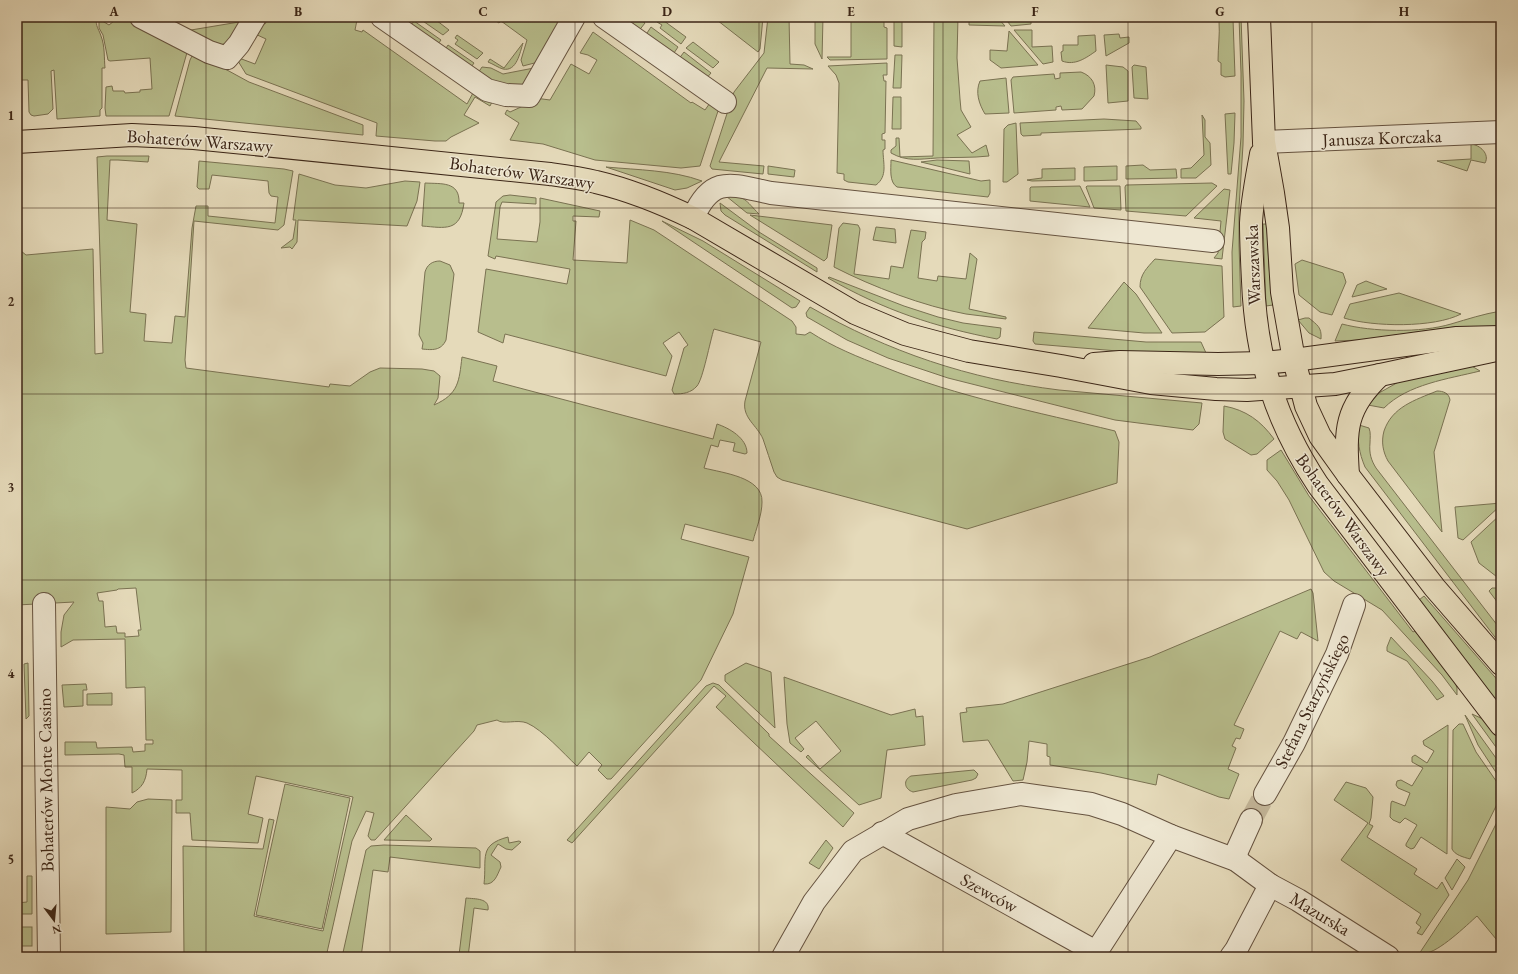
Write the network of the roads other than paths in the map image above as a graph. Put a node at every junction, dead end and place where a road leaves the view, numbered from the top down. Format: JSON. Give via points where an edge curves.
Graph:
{"nodes":[{"id":1,"x":141,"y":17,"type":"edge"},
{"id":2,"x":255,"y":17,"type":"edge"},
{"id":3,"x":382,"y":17,"type":"edge"},
{"id":4,"x":574,"y":17,"type":"edge"},
{"id":5,"x":604,"y":17,"type":"edge"},
{"id":6,"x":1259,"y":17,"type":"edge"},
{"id":7,"x":725,"y":102,"type":"dead end"},
{"id":8,"x":1501,"y":132,"type":"edge"},
{"id":9,"x":17,"y":142,"type":"edge"},
{"id":10,"x":1264,"y":142,"type":"junction"},
{"id":11,"x":693,"y":218,"type":"junction"},
{"id":12,"x":1213,"y":241,"type":"dead end"},
{"id":13,"x":1501,"y":337,"type":"edge"},
{"id":14,"x":1501,"y":349,"type":"edge"},
{"id":15,"x":1294,"y":360,"type":"junction"},
{"id":16,"x":1263,"y":363,"type":"junction"},
{"id":17,"x":1061,"y":366,"type":"junction"},
{"id":18,"x":1380,"y":376,"type":"junction"},
{"id":19,"x":1300,"y":387,"type":"junction"},
{"id":20,"x":1270,"y":388,"type":"junction"},
{"id":21,"x":1348,"y":475,"type":"junction"},
{"id":22,"x":44,"y":604,"type":"dead end"},
{"id":23,"x":1354,"y":605,"type":"dead end"},
{"id":24,"x":1501,"y":664,"type":"edge"},
{"id":25,"x":1501,"y":725,"type":"edge"},
{"id":26,"x":1265,"y":794,"type":"tunnel mouth"},
{"id":27,"x":1251,"y":820,"type":"tunnel mouth"},
{"id":28,"x":882,"y":833,"type":"junction"},
{"id":29,"x":1171,"y":836,"type":"junction"},
{"id":30,"x":1236,"y":860,"type":"junction"},
{"id":31,"x":1270,"y":885,"type":"junction"},
{"id":32,"x":1094,"y":955,"type":"edge"},
{"id":33,"x":48,"y":957,"type":"edge"},
{"id":34,"x":783,"y":957,"type":"edge"},
{"id":35,"x":1231,"y":957,"type":"edge"},
{"id":36,"x":1388,"y":957,"type":"edge"}],
"edges":[{"from":1,"to":2,"type":"street","via":[[209,52],[227,58],[239,44]]},
{"from":3,"to":4,"type":"street","via":[[487,90],[506,95],[529,96]]},
{"from":5,"to":7,"type":"street"},
{"from":6,"to":10,"type":"main road","name":"Warszawska"},
{"from":8,"to":10,"type":"street","name":"Janusza Korczaka"},
{"from":9,"to":11,"type":"main road","name":"Bohaterów Warszawy","via":[[132,135],[186,138],[550,174],[596,182],[665,204]]},
{"from":10,"to":15,"type":"main road","name":"Warszawska","via":[[1278,228],[1282,292]]},
{"from":10,"to":16,"type":"main road","name":"Warszawska","via":[[1251,223],[1255,320]]},
{"from":11,"to":12,"type":"street","via":[[705,197],[726,185],[771,193]]},
{"from":11,"to":17,"type":"main road","name":"Bohaterów Warszawy","via":[[855,313],[905,334],[969,351]]},
{"from":13,"to":15,"type":"main road","name":"Bohaterów Warszawy","via":[[1457,338]]},
{"from":14,"to":18,"type":"main road"},
{"from":15,"to":16,"type":"main road","name":"Bohaterów Warszawy"},
{"from":15,"to":19,"type":"main road","name":"Warszawska"},
{"from":16,"to":17,"type":"main road","name":"Bohaterów Warszawy","via":[[1120,362]]},
{"from":16,"to":20,"type":"main road","name":"Warszawska"},
{"from":17,"to":20,"type":"main road","name":"Bohaterów Warszawy","via":[[1151,383],[1216,389]]},
{"from":18,"to":19,"type":"main road"},
{"from":18,"to":21,"type":"main road","via":[[1358,402],[1348,423]]},
{"from":19,"to":20,"type":"main road"},
{"from":19,"to":21,"type":"main road","name":"Bohaterów Warszawy","via":[[1317,430]]},
{"from":20,"to":25,"type":"main road","name":"Bohaterów Warszawy","via":[[1289,438],[1318,486]]},
{"from":21,"to":24,"type":"main road","name":"Bohaterów Warszawy","via":[[1435,588]]},
{"from":22,"to":33,"type":"street","name":"Bohaterów Monte Cassino"},
{"from":23,"to":26,"type":"street","name":"Stefana Starzyńskiego","via":[[1337,654],[1294,743]]},
{"from":27,"to":30,"type":"street","via":[[1237,851]]},
{"from":28,"to":29,"type":"street","name":"Mazurska","via":[[908,819],[956,804],[1021,794],[1091,804],[1122,814]]},
{"from":28,"to":32,"type":"street","name":"Szewców"},
{"from":28,"to":34,"type":"street","name":"Mazurska","via":[[853,851],[814,902]]},
{"from":29,"to":30,"type":"street","name":"Mazurska"},
{"from":29,"to":32,"type":"street"},
{"from":30,"to":31,"type":"street","name":"Mazurska"},
{"from":31,"to":35,"type":"street"},
{"from":31,"to":36,"type":"street","name":"Mazurska"}]}
